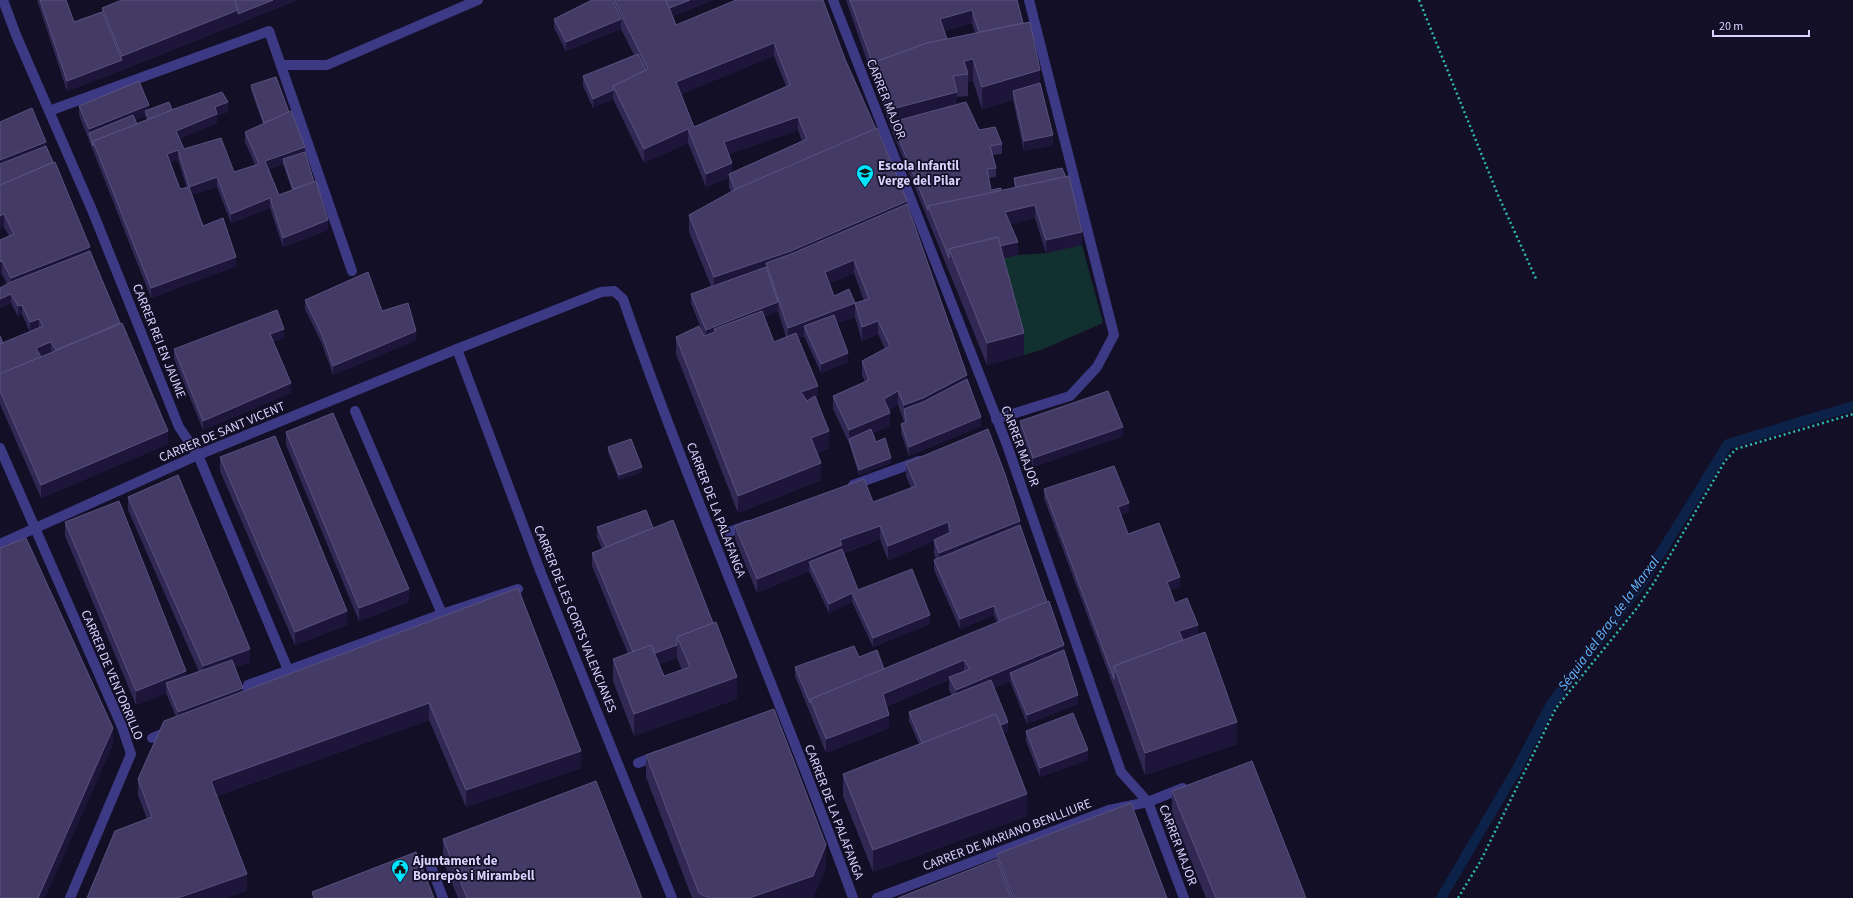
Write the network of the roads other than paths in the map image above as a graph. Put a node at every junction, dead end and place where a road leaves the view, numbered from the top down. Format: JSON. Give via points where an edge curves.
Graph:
{"nodes":[{"id":1,"x":3,"y":0,"type":"edge"},
{"id":2,"x":478,"y":0,"type":"edge"},
{"id":3,"x":833,"y":0,"type":"edge"},
{"id":4,"x":1029,"y":0,"type":"edge"},
{"id":5,"x":281,"y":65,"type":"junction"},
{"id":6,"x":49,"y":110,"type":"junction"},
{"id":7,"x":352,"y":271,"type":"dead end"},
{"id":8,"x":457,"y":349,"type":"junction"},
{"id":9,"x":355,"y":411,"type":"dead end"},
{"id":10,"x":996,"y":419,"type":"junction"},
{"id":11,"x":0,"y":448,"type":"edge"},
{"id":12,"x":198,"y":455,"type":"junction"},
{"id":13,"x":927,"y":457,"type":"edge"},
{"id":14,"x":847,"y":488,"type":"edge"},
{"id":15,"x":759,"y":521,"type":"edge"},
{"id":16,"x":36,"y":529,"type":"junction"},
{"id":17,"x":729,"y":532,"type":"dead end"},
{"id":18,"x":0,"y":544,"type":"edge"},
{"id":19,"x":518,"y":589,"type":"edge"},
{"id":20,"x":442,"y":614,"type":"junction"},
{"id":21,"x":288,"y":671,"type":"junction"},
{"id":22,"x":296,"y":689,"type":"edge"},
{"id":23,"x":241,"y":705,"type":"edge"},
{"id":24,"x":177,"y":727,"type":"edge"},
{"id":25,"x":152,"y":738,"type":"dead end"},
{"id":26,"x":668,"y":752,"type":"edge"},
{"id":27,"x":638,"y":763,"type":"dead end"},
{"id":28,"x":1190,"y":786,"type":"edge"},
{"id":29,"x":1148,"y":802,"type":"junction"},
{"id":30,"x":430,"y":864,"type":"dead end"},
{"id":31,"x":70,"y":898,"type":"edge"},
{"id":32,"x":443,"y":898,"type":"edge"},
{"id":33,"x":672,"y":898,"type":"edge"},
{"id":34,"x":853,"y":898,"type":"edge"},
{"id":35,"x":876,"y":898,"type":"edge"},
{"id":36,"x":1184,"y":898,"type":"edge"}],
"edges":[{"from":1,"to":6,"type":"street","name":"CARRER REI EN JAUME"},
{"from":2,"to":5,"type":"street","via":[[327,65]]},
{"from":3,"to":10,"type":"street","name":"CARRER MAJOR"},
{"from":4,"to":10,"type":"street","via":[[1114,335],[1097,367],[1070,396]]},
{"from":5,"to":6,"type":"street","via":[[269,31]]},
{"from":5,"to":7,"type":"street"},
{"from":6,"to":12,"type":"street","name":"CARRER REI EN JAUME","via":[[179,427]]},
{"from":8,"to":12,"type":"street","name":"CARRER DE SANT VICENT"},
{"from":8,"to":33,"type":"street","name":"CARRER DE LES CORTS VALENCIANES","via":[[541,573]]},
{"from":8,"to":34,"type":"street","name":"CARRER DE LA PALAFANGA","via":[[601,292],[614,291],[623,299],[712,538]]},
{"from":9,"to":20,"type":"street"},
{"from":10,"to":29,"type":"street","name":"CARRER MAJOR","via":[[1121,772]]},
{"from":11,"to":16,"type":"street","name":"CARRER DE VENTORRILLO"},
{"from":12,"to":16,"type":"street","name":"CARRER DE SANT VICENT"},
{"from":12,"to":21,"type":"street","name":"CARRER REI EN JAUME"},
{"from":13,"to":14,"type":"street"},
{"from":15,"to":17,"type":"street"},
{"from":16,"to":18,"type":"street","name":"CARRER DE SANT VICENT"},
{"from":16,"to":31,"type":"street","name":"CARRER DE VENTORRILLO","via":[[119,720],[131,754]]},
{"from":19,"to":20,"type":"street"},
{"from":20,"to":21,"type":"street"},
{"from":21,"to":22,"type":"street","name":"CARRER REI EN JAUME"},
{"from":21,"to":23,"type":"street","via":[[248,685],[248,703]]},
{"from":24,"to":25,"type":"street"},
{"from":26,"to":27,"type":"street"},
{"from":28,"to":29,"type":"street","name":"CARRER DE MARIANO BENLLIURE"},
{"from":29,"to":35,"type":"street","name":"CARRER DE MARIANO BENLLIURE","via":[[1108,810]]},
{"from":29,"to":36,"type":"street","name":"CARRER MAJOR"},
{"from":30,"to":32,"type":"street"}]}
